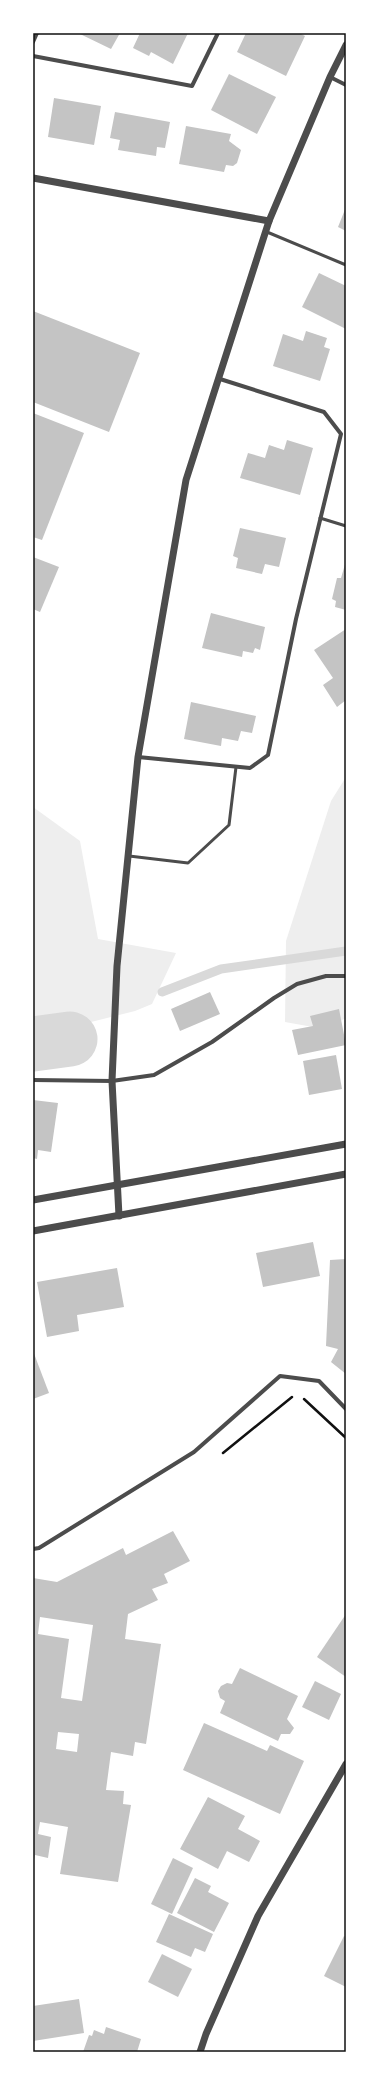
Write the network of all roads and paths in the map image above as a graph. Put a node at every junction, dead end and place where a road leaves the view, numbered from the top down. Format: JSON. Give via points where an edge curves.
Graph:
{"nodes":[{"id":1,"x":37,"y":33,"type":"edge"},
{"id":2,"x":218,"y":33,"type":"edge"},
{"id":3,"x":33,"y":42,"type":"edge"},
{"id":4,"x":346,"y":45,"type":"edge"},
{"id":5,"x":33,"y":56,"type":"edge"},
{"id":6,"x":330,"y":77,"type":"junction"},
{"id":7,"x":346,"y":85,"type":"edge"},
{"id":8,"x":33,"y":178,"type":"edge"},
{"id":9,"x":269,"y":222,"type":"junction"},
{"id":10,"x":266,"y":231,"type":"junction"},
{"id":11,"x":346,"y":265,"type":"edge"},
{"id":12,"x":220,"y":378,"type":"junction"},
{"id":13,"x":320,"y":518,"type":"junction"},
{"id":14,"x":346,"y":526,"type":"edge"},
{"id":15,"x":138,"y":757,"type":"junction"},
{"id":16,"x":236,"y":767,"type":"junction"},
{"id":17,"x":128,"y":856,"type":"junction"},
{"id":18,"x":346,"y":976,"type":"edge"},
{"id":19,"x":33,"y":1080,"type":"edge"},
{"id":20,"x":112,"y":1081,"type":"junction"},
{"id":21,"x":346,"y":1144,"type":"edge"},
{"id":22,"x":346,"y":1174,"type":"edge"},
{"id":23,"x":117,"y":1184,"type":"junction"},
{"id":24,"x":33,"y":1200,"type":"edge"},
{"id":25,"x":119,"y":1216,"type":"junction"},
{"id":26,"x":33,"y":1231,"type":"edge"},
{"id":27,"x":346,"y":1408,"type":"edge"},
{"id":28,"x":33,"y":1549,"type":"edge"},
{"id":29,"x":346,"y":1764,"type":"edge"},
{"id":30,"x":200,"y":2052,"type":"edge"}],
"edges":[{"from":1,"to":3,"type":"street"},
{"from":2,"to":5,"type":"street","via":[[192,86]]},
{"from":4,"to":6,"type":"street"},
{"from":6,"to":7,"type":"street"},
{"from":6,"to":9,"type":"street"},
{"from":8,"to":9,"type":"street"},
{"from":9,"to":10,"type":"street"},
{"from":10,"to":11,"type":"lane"},
{"from":10,"to":12,"type":"street"},
{"from":12,"to":13,"type":"street","via":[[324,412],[341,434]]},
{"from":12,"to":15,"type":"street","via":[[186,480]]},
{"from":13,"to":14,"type":"lane"},
{"from":13,"to":16,"type":"street","via":[[268,755],[250,768]]},
{"from":15,"to":16,"type":"street"},
{"from":15,"to":17,"type":"street"},
{"from":16,"to":17,"type":"lane","via":[[229,825],[188,863]]},
{"from":17,"to":20,"type":"street","via":[[117,966]]},
{"from":18,"to":20,"type":"street","via":[[326,976],[297,984],[212,1042],[154,1075]]},
{"from":19,"to":20,"type":"street"},
{"from":20,"to":23,"type":"street"},
{"from":21,"to":23,"type":"street"},
{"from":22,"to":25,"type":"street"},
{"from":23,"to":24,"type":"street"},
{"from":23,"to":25,"type":"street"},
{"from":25,"to":26,"type":"street"},
{"from":27,"to":28,"type":"street","via":[[319,1380],[280,1376],[194,1452],[39,1548]]},
{"from":29,"to":30,"type":"street","via":[[258,1916]]}]}
